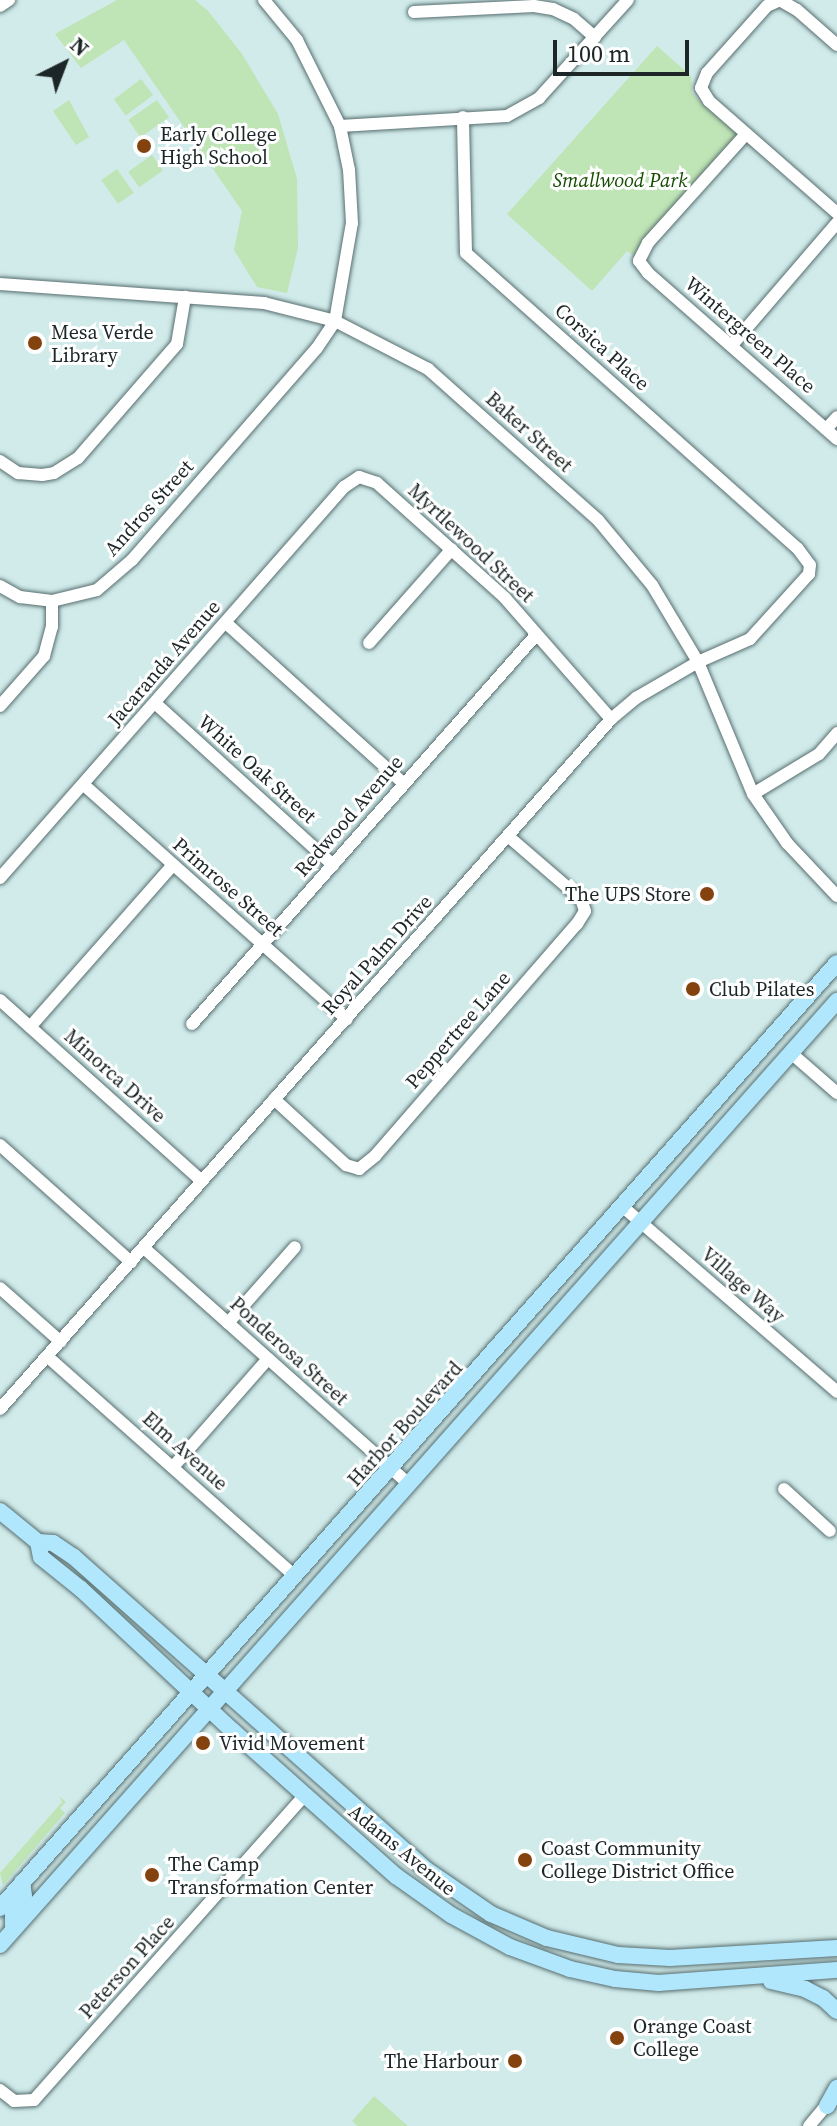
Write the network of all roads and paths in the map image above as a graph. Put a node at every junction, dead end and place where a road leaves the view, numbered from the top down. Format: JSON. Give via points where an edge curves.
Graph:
{"nodes":[{"id":1,"x":9,"y":0,"type":"edge"},
{"id":2,"x":264,"y":0,"type":"edge"},
{"id":3,"x":628,"y":0,"type":"edge"},
{"id":4,"x":780,"y":0,"type":"edge"},
{"id":5,"x":0,"y":6,"type":"edge"},
{"id":6,"x":414,"y":12,"type":"dead end"},
{"id":7,"x":595,"y":37,"type":"junction"},
{"id":8,"x":837,"y":45,"type":"edge"},
{"id":9,"x":463,"y":117,"type":"junction"},
{"id":10,"x":340,"y":126,"type":"junction"},
{"id":11,"x":746,"y":134,"type":"junction"},
{"id":12,"x":837,"y":213,"type":"edge"},
{"id":13,"x":837,"y":223,"type":"edge"},
{"id":14,"x":0,"y":284,"type":"edge"},
{"id":15,"x":185,"y":297,"type":"junction"},
{"id":16,"x":335,"y":321,"type":"junction"},
{"id":17,"x":732,"y":345,"type":"junction"},
{"id":18,"x":837,"y":417,"type":"edge"},
{"id":19,"x":826,"y":429,"type":"junction"},
{"id":20,"x":837,"y":439,"type":"edge"},
{"id":21,"x":0,"y":461,"type":"edge"},
{"id":22,"x":359,"y":477,"type":"joint"},
{"id":23,"x":452,"y":549,"type":"junction"},
{"id":24,"x":810,"y":565,"type":"joint"},
{"id":25,"x":0,"y":586,"type":"edge"},
{"id":26,"x":52,"y":601,"type":"junction"},
{"id":27,"x":226,"y":623,"type":"junction"},
{"id":28,"x":536,"y":635,"type":"junction"},
{"id":29,"x":369,"y":643,"type":"dead end"},
{"id":30,"x":698,"y":662,"type":"junction"},
{"id":31,"x":155,"y":703,"type":"junction"},
{"id":32,"x":0,"y":706,"type":"edge"},
{"id":33,"x":611,"y":719,"type":"junction"},
{"id":34,"x":837,"y":733,"type":"edge"},
{"id":35,"x":404,"y":784,"type":"junction"},
{"id":36,"x":84,"y":785,"type":"junction"},
{"id":37,"x":753,"y":794,"type":"junction"},
{"id":38,"x":509,"y":837,"type":"junction"},
{"id":39,"x":333,"y":865,"type":"junction"},
{"id":40,"x":172,"y":866,"type":"junction"},
{"id":41,"x":0,"y":878,"type":"edge"},
{"id":42,"x":837,"y":896,"type":"edge"},
{"id":43,"x":264,"y":945,"type":"junction"},
{"id":44,"x":837,"y":963,"type":"edge"},
{"id":45,"x":0,"y":1000,"type":"edge"},
{"id":46,"x":837,"y":1001,"type":"edge"},
{"id":47,"x":347,"y":1019,"type":"junction"},
{"id":48,"x":192,"y":1024,"type":"dead end"},
{"id":49,"x":30,"y":1027,"type":"junction"},
{"id":50,"x":791,"y":1053,"type":"junction"},
{"id":51,"x":837,"y":1093,"type":"edge"},
{"id":52,"x":274,"y":1099,"type":"junction"},
{"id":53,"x":0,"y":1145,"type":"edge"},
{"id":54,"x":202,"y":1181,"type":"junction"},
{"id":55,"x":623,"y":1207,"type":"junction"},
{"id":56,"x":641,"y":1223,"type":"junction"},
{"id":57,"x":295,"y":1247,"type":"dead end"},
{"id":58,"x":144,"y":1248,"type":"junction"},
{"id":59,"x":131,"y":1262,"type":"junction"},
{"id":60,"x":0,"y":1288,"type":"edge"},
{"id":61,"x":228,"y":1323,"type":"junction"},
{"id":62,"x":61,"y":1342,"type":"junction"},
{"id":63,"x":48,"y":1357,"type":"junction"},
{"id":64,"x":268,"y":1359,"type":"junction"},
{"id":65,"x":837,"y":1392,"type":"edge"},
{"id":66,"x":0,"y":1409,"type":"edge"},
{"id":67,"x":173,"y":1467,"type":"junction"},
{"id":68,"x":392,"y":1468,"type":"junction"},
{"id":69,"x":409,"y":1484,"type":"junction"},
{"id":70,"x":784,"y":1489,"type":"dead end"},
{"id":71,"x":0,"y":1511,"type":"edge"},
{"id":72,"x":830,"y":1531,"type":"dead end"},
{"id":73,"x":38,"y":1542,"type":"junction"},
{"id":74,"x":295,"y":1576,"type":"junction"},
{"id":75,"x":206,"y":1676,"type":"junction"},
{"id":76,"x":223,"y":1692,"type":"junction"},
{"id":77,"x":191,"y":1693,"type":"junction"},
{"id":78,"x":209,"y":1709,"type":"junction"},
{"id":79,"x":305,"y":1795,"type":"junction"},
{"id":80,"x":384,"y":1832,"type":"junction"},
{"id":81,"x":368,"y":1850,"type":"junction"},
{"id":82,"x":22,"y":1882,"type":"junction"},
{"id":83,"x":0,"y":1908,"type":"edge"},
{"id":84,"x":491,"y":1914,"type":"junction"},
{"id":85,"x":13,"y":1930,"type":"junction"},
{"id":86,"x":482,"y":1932,"type":"junction"},
{"id":87,"x":0,"y":1945,"type":"edge"},
{"id":88,"x":837,"y":1948,"type":"edge"},
{"id":89,"x":837,"y":1970,"type":"edge"},
{"id":90,"x":758,"y":1978,"type":"junction"},
{"id":91,"x":837,"y":2011,"type":"edge"},
{"id":92,"x":0,"y":2090,"type":"edge"},
{"id":93,"x":834,"y":2096,"type":"edge"},
{"id":94,"x":809,"y":2126,"type":"edge"}],
"edges":[{"from":1,"to":5,"type":"street"},
{"from":2,"to":10,"type":"street","via":[[297,40]]},
{"from":3,"to":7,"type":"street"},
{"from":4,"to":8,"type":"street"},
{"from":4,"to":11,"type":"street","via":[[767,6],[707,73],[701,88]]},
{"from":6,"to":7,"type":"street","via":[[534,6],[574,19]]},
{"from":7,"to":9,"type":"street","via":[[539,98],[507,116]]},
{"from":9,"to":10,"type":"street"},
{"from":9,"to":24,"type":"street","name":"Corsica Place","via":[[466,253]]},
{"from":10,"to":16,"type":"street","via":[[352,223]]},
{"from":11,"to":12,"type":"street"},
{"from":11,"to":17,"type":"street","name":"Wintergreen Place","via":[[648,243],[639,261]]},
{"from":13,"to":17,"type":"street"},
{"from":14,"to":15,"type":"street","name":"Baker Street"},
{"from":15,"to":16,"type":"street","name":"Baker Street","via":[[264,303]]},
{"from":15,"to":21,"type":"street","via":[[177,344],[78,458],[42,475],[18,473]]},
{"from":16,"to":26,"type":"street","name":"Andros Street","via":[[132,560],[97,590]]},
{"from":16,"to":30,"type":"street","name":"Baker Street","via":[[428,369],[598,520],[652,585]]},
{"from":17,"to":19,"type":"street","name":"Wintergreen Place"},
{"from":18,"to":19,"type":"street"},
{"from":19,"to":20,"type":"street","name":"Wintergreen Place"},
{"from":22,"to":23,"type":"street","name":"Myrtlewood Street","via":[[377,483]]},
{"from":22,"to":27,"type":"street","name":"Jacaranda Avenue","via":[[344,487]]},
{"from":23,"to":28,"type":"street","name":"Myrtlewood Street"},
{"from":23,"to":29,"type":"street"},
{"from":24,"to":30,"type":"street","name":"Royal Palm Drive","via":[[803,582],[750,639]]},
{"from":25,"to":26,"type":"street","via":[[20,597]]},
{"from":26,"to":32,"type":"street","via":[[44,656]]},
{"from":27,"to":31,"type":"street","name":"Jacaranda Avenue"},
{"from":27,"to":35,"type":"street"},
{"from":28,"to":33,"type":"street","name":"Myrtlewood Street"},
{"from":28,"to":35,"type":"street","name":"Redwood Avenue"},
{"from":30,"to":33,"type":"street","name":"Royal Palm Drive"},
{"from":30,"to":37,"type":"street","name":"Baker Street"},
{"from":31,"to":36,"type":"street","name":"Jacaranda Avenue"},
{"from":31,"to":39,"type":"street","name":"White Oak Street"},
{"from":33,"to":38,"type":"street","name":"Royal Palm Drive"},
{"from":34,"to":37,"type":"street","via":[[819,754]]},
{"from":35,"to":39,"type":"street","name":"Redwood Avenue"},
{"from":36,"to":40,"type":"street","name":"Primrose Street"},
{"from":36,"to":41,"type":"street","name":"Jacaranda Avenue"},
{"from":37,"to":42,"type":"street","name":"Baker Street","via":[[787,843]]},
{"from":38,"to":47,"type":"street","name":"Royal Palm Drive"},
{"from":38,"to":52,"type":"street","name":"Peppertree Lane","via":[[581,899],[585,911],[375,1156],[359,1169],[346,1165]]},
{"from":39,"to":43,"type":"street","name":"Redwood Avenue"},
{"from":40,"to":43,"type":"street","name":"Primrose Street"},
{"from":40,"to":49,"type":"street"},
{"from":43,"to":47,"type":"street","name":"Primrose Street"},
{"from":43,"to":48,"type":"street","name":"Redwood Avenue"},
{"from":44,"to":55,"type":"main road","name":"Harbor Boulevard"},
{"from":45,"to":49,"type":"street","name":"Minorca Drive"},
{"from":46,"to":50,"type":"main road","name":"Harbor Boulevard"},
{"from":47,"to":52,"type":"street","name":"Royal Palm Drive"},
{"from":49,"to":54,"type":"street","name":"Minorca Drive"},
{"from":50,"to":51,"type":"street"},
{"from":50,"to":56,"type":"main road","name":"Harbor Boulevard"},
{"from":52,"to":54,"type":"street","name":"Royal Palm Drive"},
{"from":53,"to":59,"type":"street"},
{"from":54,"to":58,"type":"street","name":"Royal Palm Drive"},
{"from":55,"to":56,"type":"street","name":"Village Way"},
{"from":55,"to":68,"type":"main road","name":"Harbor Boulevard"},
{"from":56,"to":65,"type":"street","name":"Village Way"},
{"from":56,"to":69,"type":"main road","name":"Harbor Boulevard"},
{"from":57,"to":61,"type":"street"},
{"from":58,"to":59,"type":"street","name":"Royal Palm Drive"},
{"from":58,"to":61,"type":"street","name":"Ponderosa Street"},
{"from":59,"to":62,"type":"street","name":"Royal Palm Drive"},
{"from":60,"to":62,"type":"street"},
{"from":61,"to":64,"type":"street","name":"Ponderosa Street"},
{"from":62,"to":63,"type":"street","name":"Royal Palm Drive"},
{"from":63,"to":66,"type":"street","name":"Royal Palm Drive"},
{"from":63,"to":67,"type":"street","name":"Elm Avenue"},
{"from":64,"to":67,"type":"street"},
{"from":64,"to":68,"type":"street","name":"Ponderosa Street"},
{"from":67,"to":74,"type":"street","name":"Elm Avenue"},
{"from":68,"to":69,"type":"street","name":"Ponderosa Street"},
{"from":68,"to":74,"type":"main road","name":"Harbor Boulevard"},
{"from":69,"to":76,"type":"main road","name":"Harbor Boulevard"},
{"from":70,"to":72,"type":"street"},
{"from":71,"to":73,"type":"main road","name":"Adams Avenue"},
{"from":73,"to":75,"type":"main road","name":"Adams Avenue","via":[[53,1543],[74,1557]]},
{"from":73,"to":77,"type":"main road","name":"Adams Avenue","via":[[41,1557]]},
{"from":74,"to":75,"type":"main road","name":"Harbor Boulevard"},
{"from":75,"to":76,"type":"main road","name":"Adams Avenue"},
{"from":75,"to":77,"type":"main road","name":"Harbor Boulevard"},
{"from":76,"to":78,"type":"main road","name":"Harbor Boulevard"},
{"from":76,"to":80,"type":"main road","name":"Adams Avenue"},
{"from":77,"to":78,"type":"main road","name":"Adams Avenue"},
{"from":77,"to":82,"type":"main road","name":"Harbor Boulevard"},
{"from":78,"to":79,"type":"main road","name":"Adams Avenue"},
{"from":78,"to":85,"type":"main road","name":"Harbor Boulevard"},
{"from":79,"to":80,"type":"main road","via":[[320,1792],[363,1826]]},
{"from":79,"to":81,"type":"main road","name":"Adams Avenue"},
{"from":79,"to":92,"type":"street","name":"Peterson Place","via":[[34,2100],[14,2101]]},
{"from":80,"to":81,"type":"main road"},
{"from":80,"to":84,"type":"main road","name":"Adams Avenue","via":[[448,1887]]},
{"from":81,"to":86,"type":"main road","name":"Adams Avenue","via":[[431,1903]]},
{"from":82,"to":83,"type":"main road","name":"Harbor Boulevard"},
{"from":82,"to":85,"type":"main road","via":[[24,1896],[13,1914]]},
{"from":84,"to":86,"type":"main road"},
{"from":84,"to":88,"type":"main road","name":"Adams Avenue","via":[[547,1938],[618,1955],[670,1958]]},
{"from":85,"to":87,"type":"main road","name":"Harbor Boulevard"},
{"from":86,"to":90,"type":"main road","name":"Adams Avenue","via":[[570,1969],[615,1979],[659,1983]]},
{"from":89,"to":90,"type":"main road","name":"Adams Avenue"},
{"from":90,"to":91,"type":"main road","via":[[805,1989]]},
{"from":93,"to":94,"type":"street"}]}
